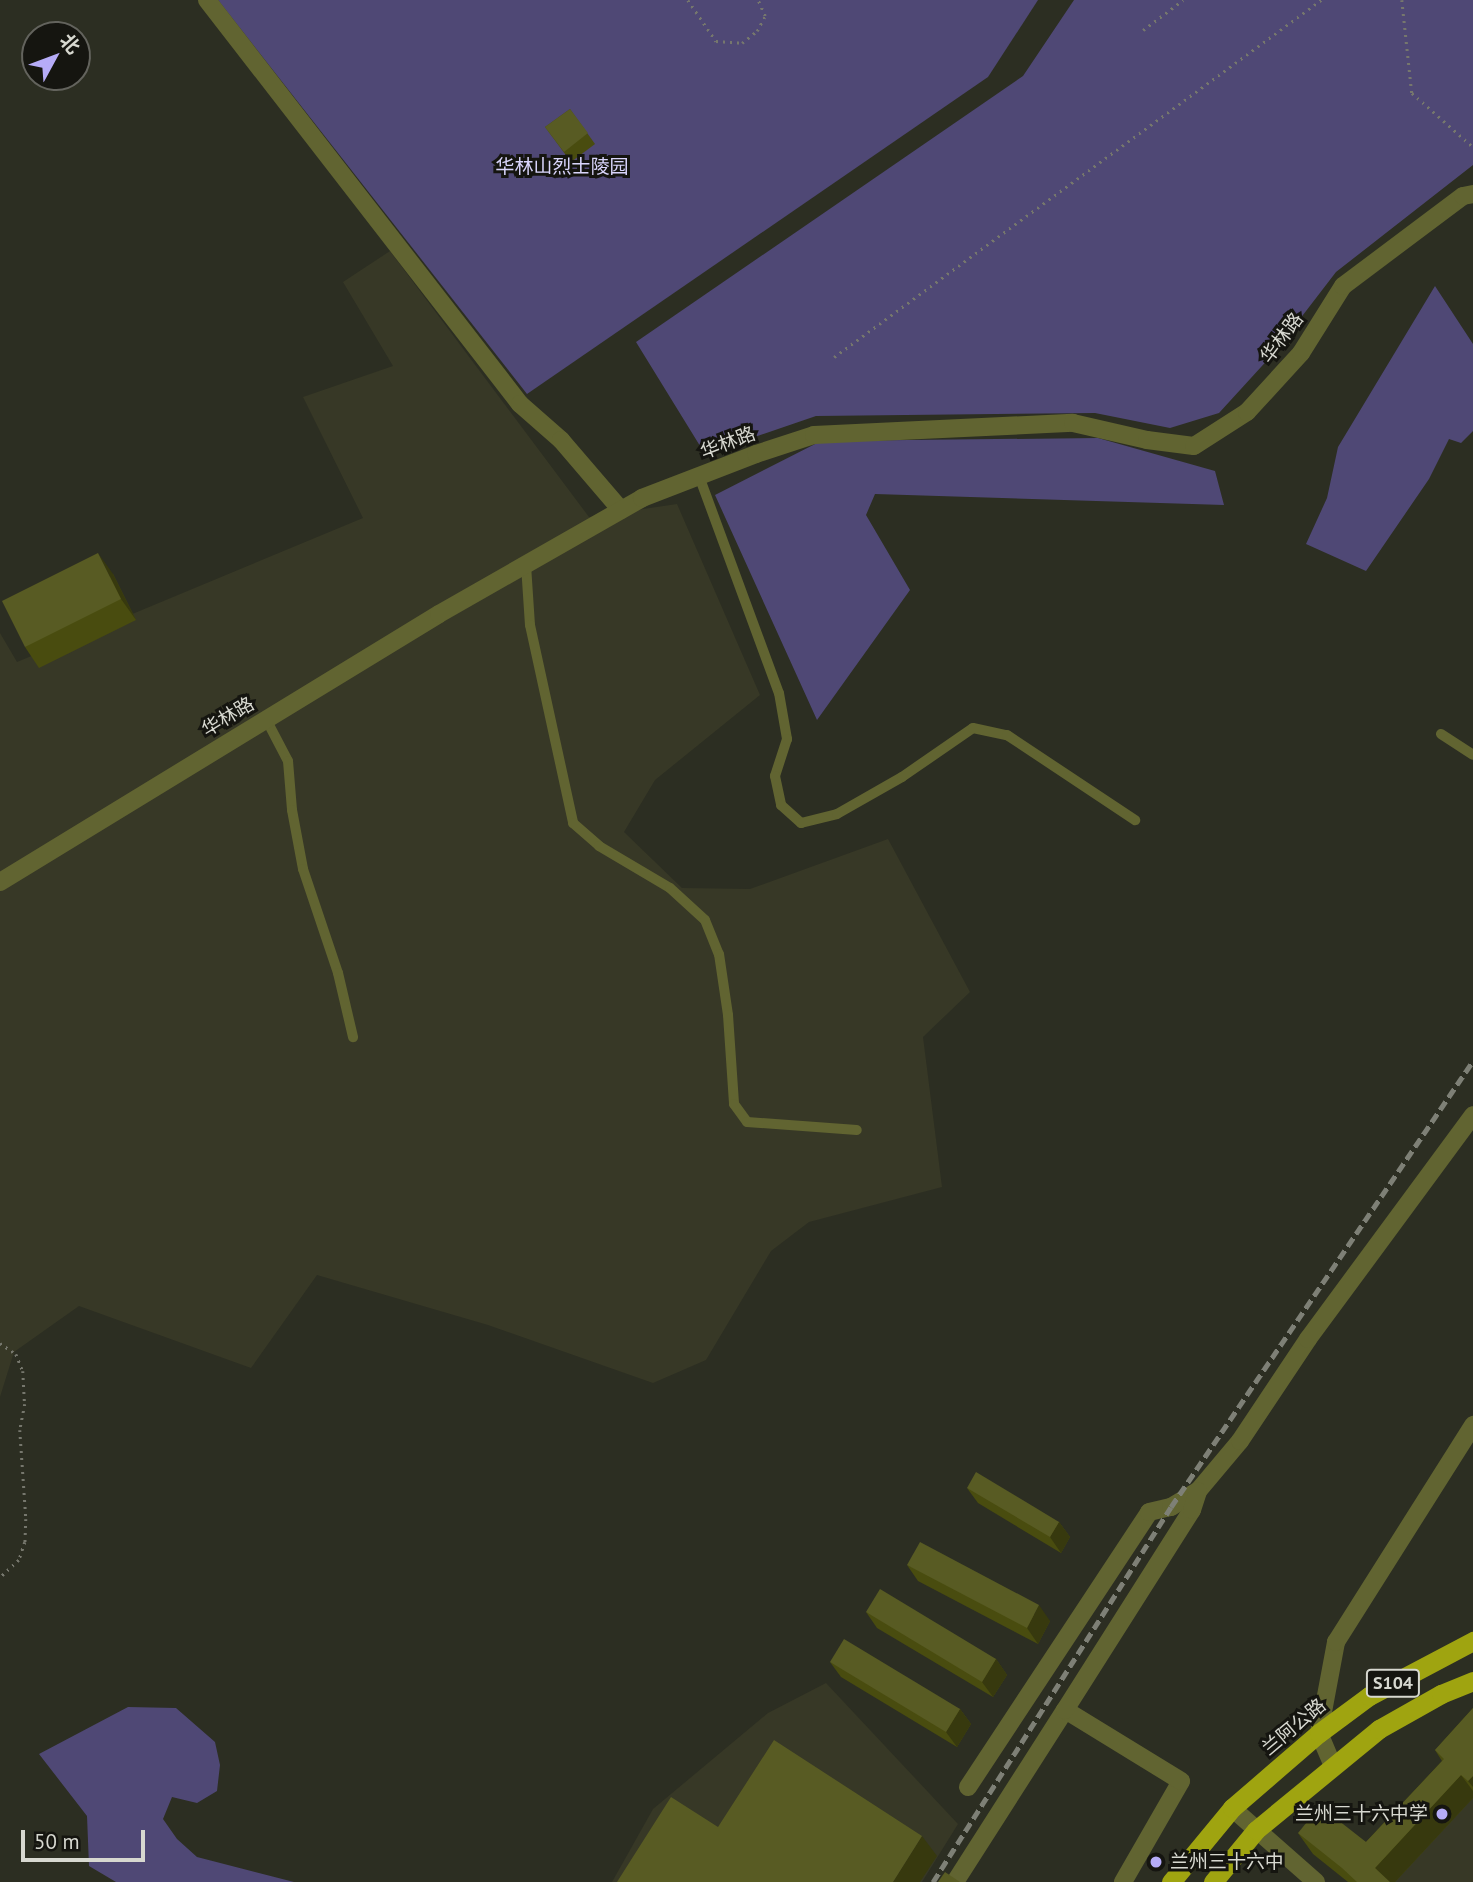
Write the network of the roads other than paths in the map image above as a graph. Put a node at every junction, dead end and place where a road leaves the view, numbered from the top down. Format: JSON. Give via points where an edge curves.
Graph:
{"nodes":[{"id":1,"x":206,"y":0,"type":"edge"},
{"id":2,"x":1473,"y":194,"type":"edge"},
{"id":3,"x":699,"y":476,"type":"junction"},
{"id":4,"x":621,"y":510,"type":"junction"},
{"id":5,"x":526,"y":565,"type":"junction"},
{"id":6,"x":266,"y":719,"type":"junction"},
{"id":7,"x":1441,"y":734,"type":"dead end"},
{"id":8,"x":1473,"y":755,"type":"edge"},
{"id":9,"x":1135,"y":820,"type":"dead end"},
{"id":10,"x":0,"y":883,"type":"edge"},
{"id":11,"x":353,"y":1037,"type":"dead end"},
{"id":12,"x":1473,"y":1115,"type":"edge"},
{"id":13,"x":856,"y":1130,"type":"dead end"},
{"id":14,"x":1473,"y":1425,"type":"edge"},
{"id":15,"x":1198,"y":1490,"type":"junction"},
{"id":16,"x":1473,"y":1641,"type":"edge"},
{"id":17,"x":1473,"y":1681,"type":"edge"},
{"id":18,"x":1065,"y":1710,"type":"junction"},
{"id":19,"x":1319,"y":1733,"type":"junction"},
{"id":20,"x":1333,"y":1766,"type":"junction"},
{"id":21,"x":968,"y":1787,"type":"dead end"},
{"id":22,"x":1232,"y":1808,"type":"junction"},
{"id":23,"x":1256,"y":1830,"type":"junction"},
{"id":24,"x":955,"y":1882,"type":"edge"},
{"id":25,"x":1123,"y":1882,"type":"edge"},
{"id":26,"x":1171,"y":1882,"type":"edge"},
{"id":27,"x":1213,"y":1882,"type":"edge"},
{"id":28,"x":1316,"y":1882,"type":"edge"}],
"edges":[{"from":1,"to":4,"type":"street","via":[[520,404],[561,440]]},
{"from":2,"to":3,"type":"street","name":"华林路","via":[[1463,196],[1343,286],[1301,353],[1247,412],[1194,446],[1073,423],[814,435]]},
{"from":3,"to":4,"type":"street","name":"华林路"},
{"from":3,"to":9,"type":"lane","via":[[779,693],[787,738],[775,776],[781,805],[801,823],[837,814],[973,728],[1007,734]]},
{"from":4,"to":5,"type":"street","name":"华林路"},
{"from":5,"to":6,"type":"street","name":"华林路"},
{"from":5,"to":13,"type":"lane","via":[[530,625],[573,822],[598,846],[670,888],[705,920],[719,954],[734,1104],[747,1122]]},
{"from":6,"to":10,"type":"street","name":"华林路"},
{"from":6,"to":11,"type":"lane","via":[[288,761],[303,869],[335,960]]},
{"from":7,"to":8,"type":"lane"},
{"from":12,"to":15,"type":"street","via":[[1308,1339],[1240,1441]]},
{"from":14,"to":19,"type":"street","via":[[1336,1642]]},
{"from":15,"to":18,"type":"street","via":[[1192,1510]]},
{"from":15,"to":21,"type":"street","via":[[1171,1507],[1149,1512]]},
{"from":16,"to":19,"type":"highway","name":"兰阿公路","number":"S104","via":[[1369,1696]]},
{"from":17,"to":20,"type":"highway","number":"S104","via":[[1379,1729]]},
{"from":18,"to":24,"type":"street"},
{"from":18,"to":25,"type":"street","via":[[1181,1781]]},
{"from":19,"to":20,"type":"street"},
{"from":19,"to":22,"type":"highway","name":"兰阿公路","number":"S104"},
{"from":20,"to":23,"type":"highway","number":"S104"},
{"from":22,"to":23,"type":"street"},
{"from":22,"to":26,"type":"highway","name":"兰阿公路","number":"S104"},
{"from":23,"to":27,"type":"highway","number":"S104"},
{"from":23,"to":28,"type":"street"}]}
